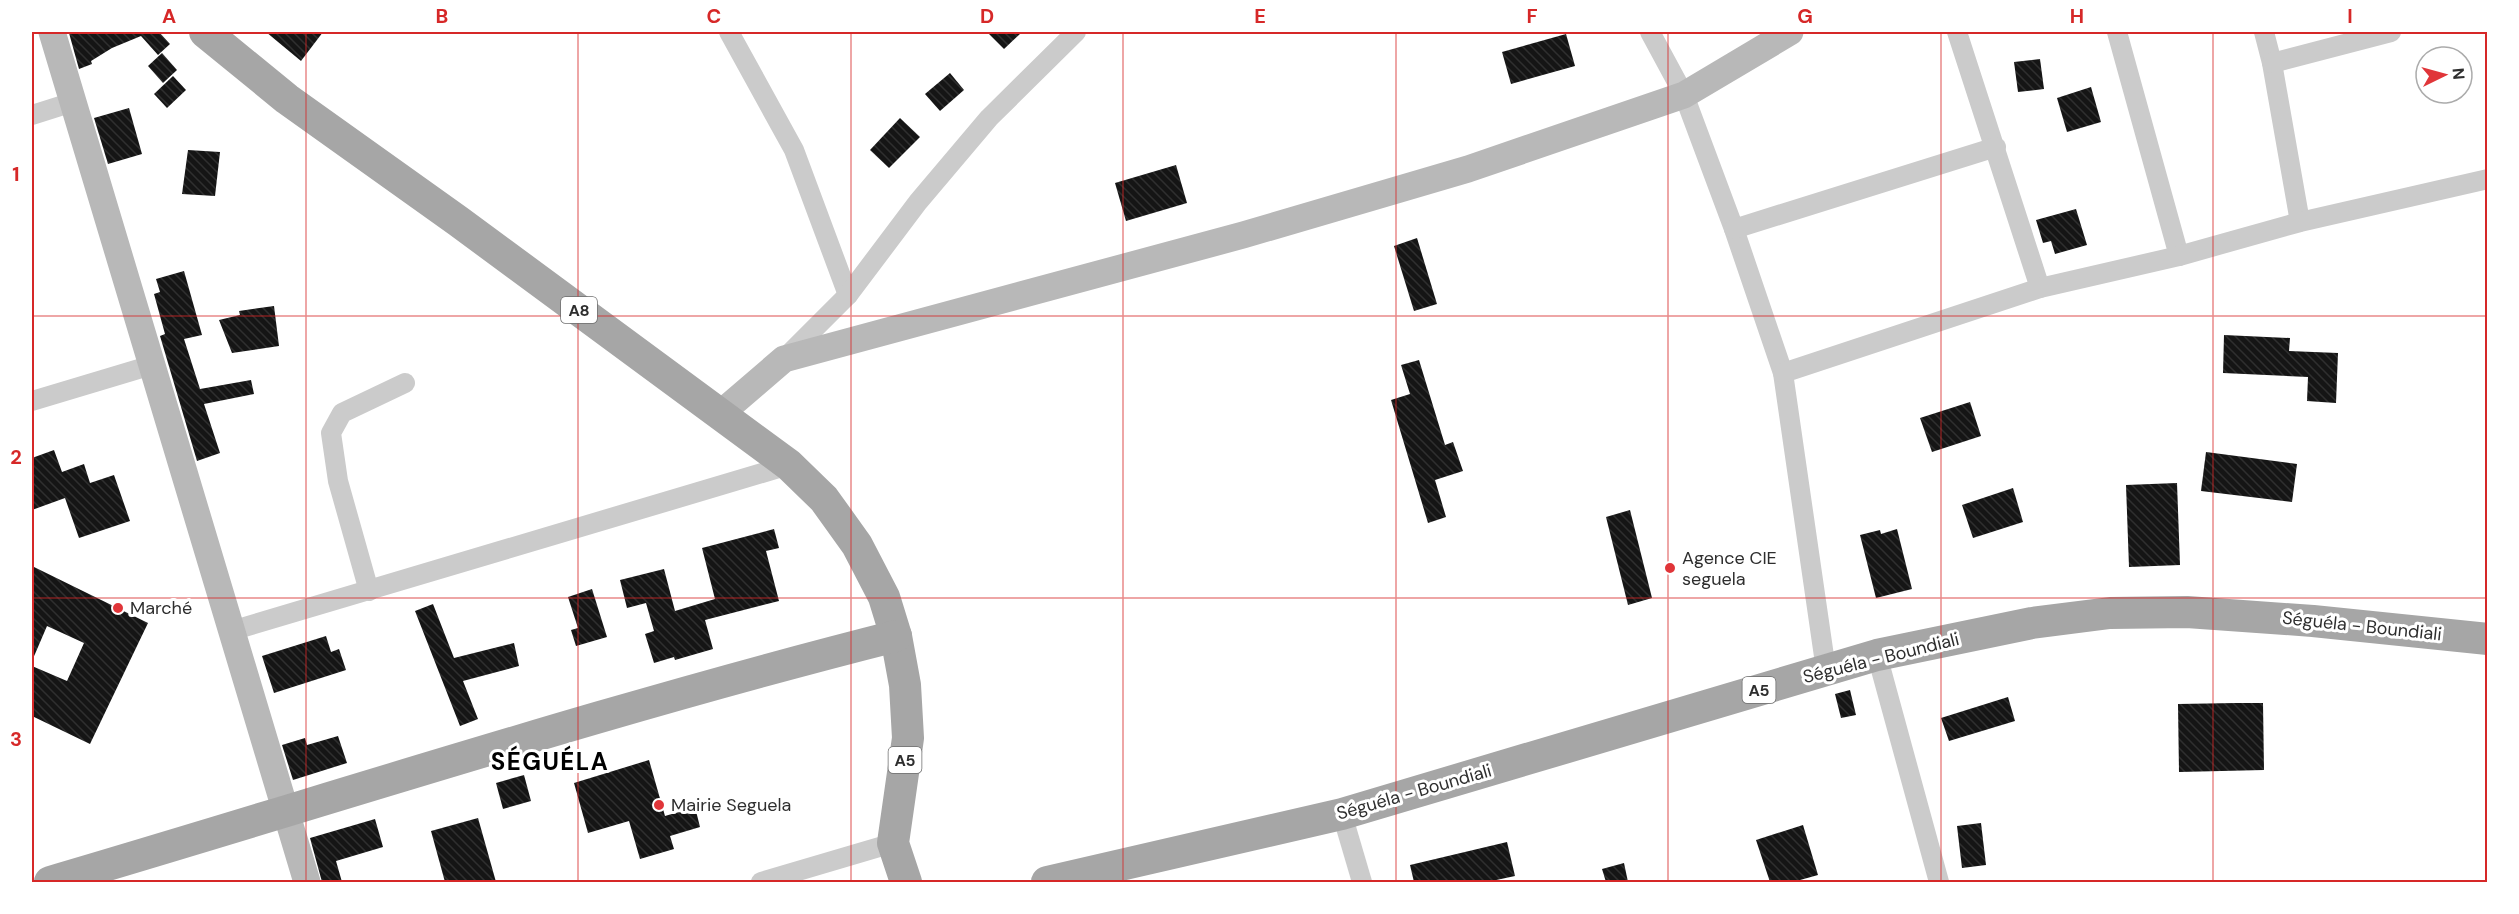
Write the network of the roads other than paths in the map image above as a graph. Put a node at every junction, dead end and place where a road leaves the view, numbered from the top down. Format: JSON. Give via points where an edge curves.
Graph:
{"nodes":[{"id":1,"x":52,"y":32,"type":"edge"},
{"id":2,"x":206,"y":32,"type":"edge"},
{"id":3,"x":729,"y":32,"type":"edge"},
{"id":4,"x":1076,"y":32,"type":"edge"},
{"id":5,"x":1650,"y":32,"type":"edge"},
{"id":6,"x":1790,"y":32,"type":"edge"},
{"id":7,"x":1957,"y":32,"type":"edge"},
{"id":8,"x":2117,"y":32,"type":"edge"},
{"id":9,"x":2264,"y":32,"type":"edge"},
{"id":10,"x":2391,"y":32,"type":"edge"},
{"id":11,"x":2272,"y":63,"type":"junction"},
{"id":12,"x":1684,"y":95,"type":"junction"},
{"id":13,"x":73,"y":102,"type":"junction"},
{"id":14,"x":32,"y":115,"type":"edge"},
{"id":15,"x":1996,"y":147,"type":"junction"},
{"id":16,"x":2487,"y":179,"type":"edge"},
{"id":17,"x":2300,"y":222,"type":"junction"},
{"id":18,"x":1734,"y":229,"type":"junction"},
{"id":19,"x":2179,"y":256,"type":"junction"},
{"id":20,"x":2040,"y":288,"type":"junction"},
{"id":21,"x":848,"y":295,"type":"junction"},
{"id":22,"x":784,"y":359,"type":"junction"},
{"id":23,"x":152,"y":365,"type":"junction"},
{"id":24,"x":1783,"y":373,"type":"junction"},
{"id":25,"x":405,"y":382,"type":"dead end"},
{"id":26,"x":32,"y":401,"type":"edge"},
{"id":27,"x":720,"y":414,"type":"junction"},
{"id":28,"x":789,"y":465,"type":"junction"},
{"id":29,"x":369,"y":591,"type":"junction"},
{"id":30,"x":231,"y":631,"type":"junction"},
{"id":31,"x":896,"y":636,"type":"junction"},
{"id":32,"x":2487,"y":639,"type":"edge"},
{"id":33,"x":1877,"y":655,"type":"junction"},
{"id":34,"x":1826,"y":670,"type":"junction"},
{"id":35,"x":286,"y":813,"type":"junction"},
{"id":36,"x":1342,"y":814,"type":"junction"},
{"id":37,"x":893,"y":843,"type":"junction"},
{"id":38,"x":50,"y":882,"type":"edge"},
{"id":39,"x":307,"y":882,"type":"edge"},
{"id":40,"x":761,"y":882,"type":"edge"},
{"id":41,"x":906,"y":882,"type":"edge"},
{"id":42,"x":1047,"y":882,"type":"edge"},
{"id":43,"x":1362,"y":882,"type":"edge"},
{"id":44,"x":1939,"y":882,"type":"edge"}],
"edges":[{"from":1,"to":13,"type":"main road"},
{"from":2,"to":27,"type":"main road","number":"A8","via":[[287,99]]},
{"from":3,"to":21,"type":"street","via":[[794,150]]},
{"from":4,"to":21,"type":"street","via":[[989,118],[918,202]]},
{"from":5,"to":12,"type":"street"},
{"from":6,"to":12,"type":"main road"},
{"from":7,"to":15,"type":"street"},
{"from":8,"to":19,"type":"street"},
{"from":9,"to":11,"type":"street"},
{"from":10,"to":11,"type":"street"},
{"from":11,"to":17,"type":"street"},
{"from":12,"to":18,"type":"street"},
{"from":12,"to":22,"type":"main road","via":[[1468,169],[1243,235]]},
{"from":13,"to":14,"type":"street"},
{"from":13,"to":23,"type":"main road"},
{"from":15,"to":18,"type":"street"},
{"from":15,"to":20,"type":"street"},
{"from":16,"to":17,"type":"street"},
{"from":17,"to":19,"type":"street"},
{"from":18,"to":24,"type":"street"},
{"from":19,"to":20,"type":"street"},
{"from":20,"to":24,"type":"street"},
{"from":21,"to":22,"type":"street"},
{"from":22,"to":27,"type":"main road"},
{"from":23,"to":26,"type":"street"},
{"from":23,"to":30,"type":"main road"},
{"from":24,"to":34,"type":"street"},
{"from":25,"to":29,"type":"street","via":[[342,413],[331,433],[338,481]]},
{"from":27,"to":28,"type":"main road","number":"A8"},
{"from":28,"to":29,"type":"street"},
{"from":28,"to":31,"type":"main road","number":"A8","via":[[824,500],[857,545],[884,597]]},
{"from":29,"to":30,"type":"street"},
{"from":30,"to":35,"type":"main road"},
{"from":31,"to":35,"type":"main road","via":[[585,720]]},
{"from":31,"to":37,"type":"main road","number":"A5","via":[[908,738]]},
{"from":32,"to":33,"type":"main road","name":"Séguéla - Boundiali","number":"A5","via":[[2199,612],[2110,613],[2031,623]]},
{"from":33,"to":34,"type":"main road","name":"Séguéla - Boundiali","number":"A5"},
{"from":33,"to":44,"type":"street"},
{"from":34,"to":36,"type":"main road","name":"Séguéla - Boundiali","number":"A5"},
{"from":35,"to":38,"type":"main road"},
{"from":35,"to":39,"type":"main road"},
{"from":36,"to":42,"type":"main road","name":"Séguéla - Boundiali","number":"A5"},
{"from":36,"to":43,"type":"street"},
{"from":37,"to":40,"type":"street"},
{"from":37,"to":41,"type":"main road","number":"A5"}]}
